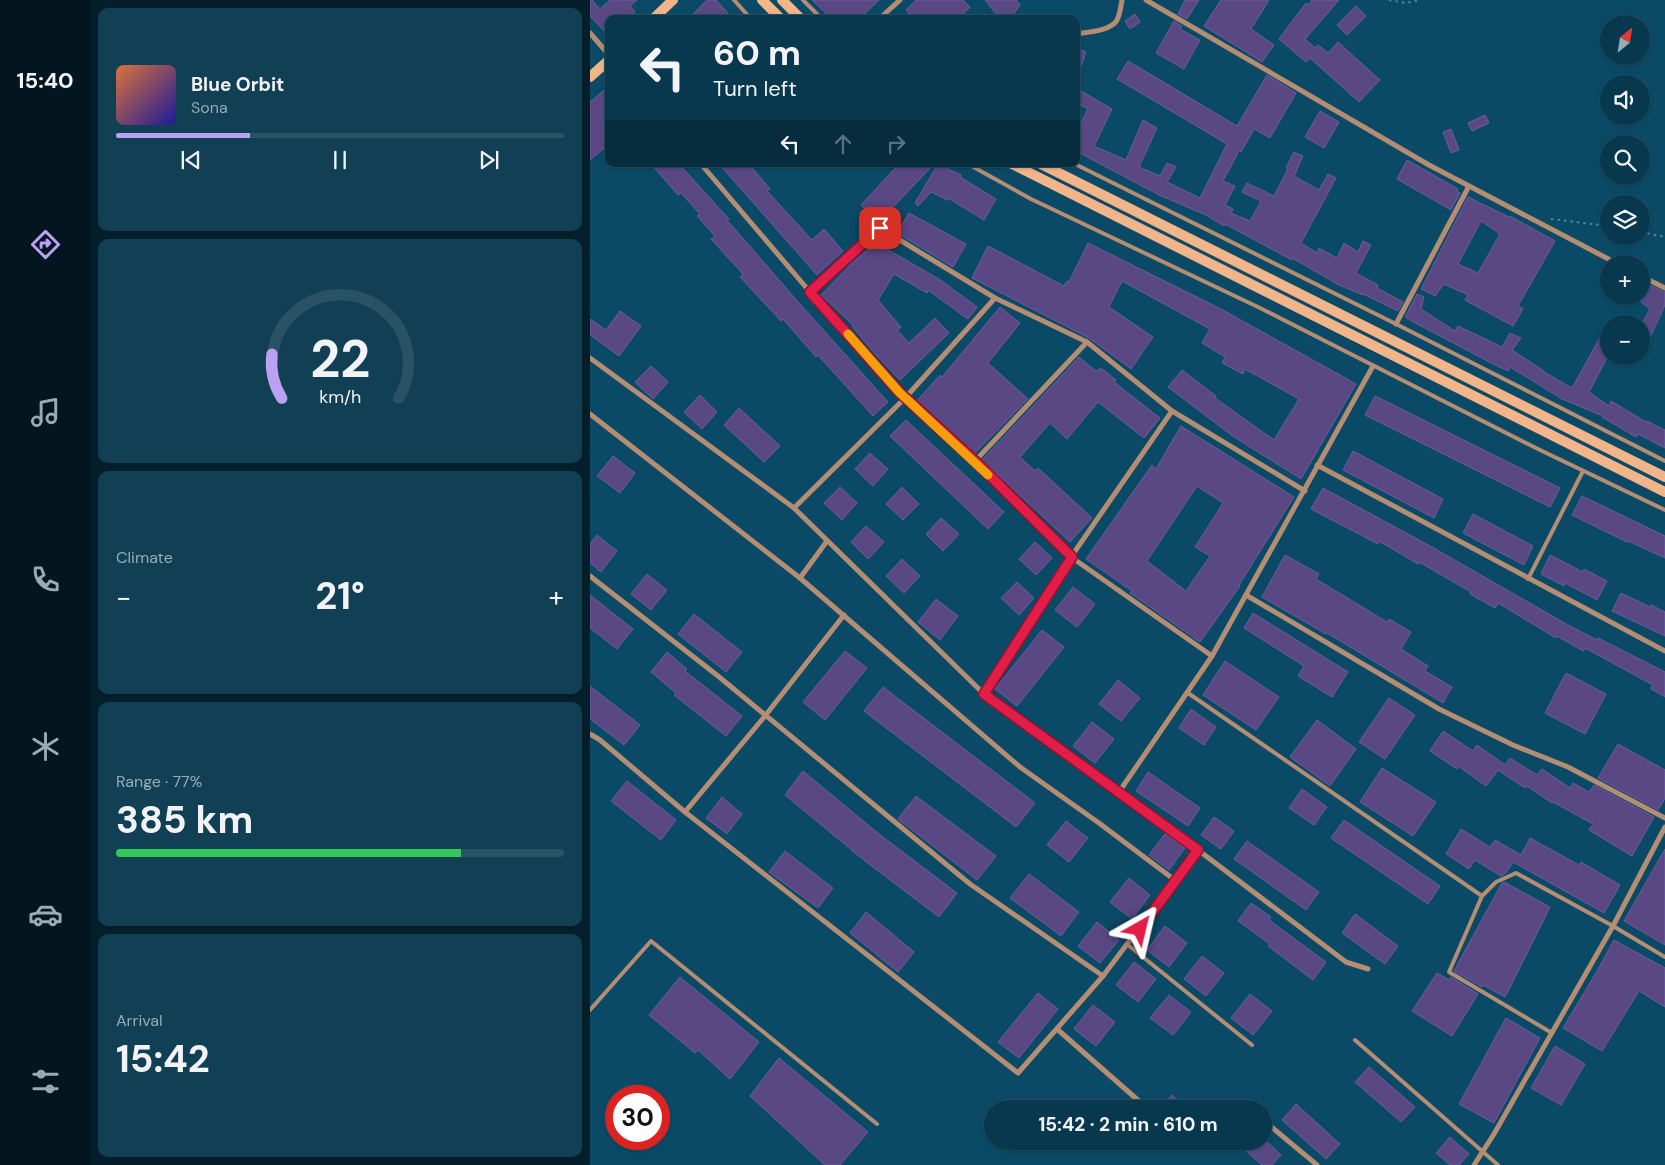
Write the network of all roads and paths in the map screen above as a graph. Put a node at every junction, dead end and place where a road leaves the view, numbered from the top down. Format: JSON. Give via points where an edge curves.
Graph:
{"nodes":[{"id":1,"x":673,"y":0,"type":"edge"},
{"id":2,"x":734,"y":0,"type":"edge"},
{"id":3,"x":762,"y":0,"type":"edge"},
{"id":4,"x":782,"y":0,"type":"edge"},
{"id":5,"x":803,"y":0,"type":"edge"},
{"id":6,"x":900,"y":0,"type":"edge"},
{"id":7,"x":1122,"y":0,"type":"edge"},
{"id":8,"x":1146,"y":0,"type":"edge"},
{"id":9,"x":1389,"y":0,"type":"edge"},
{"id":10,"x":1421,"y":0,"type":"edge"},
{"id":11,"x":657,"y":15,"type":"edge"},
{"id":12,"x":747,"y":15,"type":"edge"},
{"id":13,"x":777,"y":15,"type":"edge"},
{"id":14,"x":797,"y":15,"type":"edge"},
{"id":15,"x":818,"y":15,"type":"edge"},
{"id":16,"x":883,"y":15,"type":"edge"},
{"id":17,"x":590,"y":33,"type":"edge"},
{"id":18,"x":1080,"y":33,"type":"edge"},
{"id":19,"x":605,"y":50,"type":"edge"},
{"id":20,"x":605,"y":64,"type":"edge"},
{"id":21,"x":590,"y":77,"type":"edge"},
{"id":22,"x":1080,"y":166,"type":"edge"},
{"id":23,"x":705,"y":167,"type":"edge"},
{"id":24,"x":973,"y":167,"type":"edge"},
{"id":25,"x":1018,"y":167,"type":"edge"},
{"id":26,"x":1048,"y":167,"type":"edge"},
{"id":27,"x":1469,"y":186,"type":"junction"},
{"id":28,"x":1548,"y":219,"type":"dead end"},
{"id":29,"x":1600,"y":225,"type":"edge"},
{"id":30,"x":1650,"y":234,"type":"edge"},
{"id":31,"x":1665,"y":237,"type":"edge"},
{"id":32,"x":1601,"y":255,"type":"edge"},
{"id":33,"x":1650,"y":280,"type":"edge"},
{"id":34,"x":1665,"y":288,"type":"edge"},
{"id":35,"x":810,"y":292,"type":"junction"},
{"id":36,"x":995,"y":298,"type":"junction"},
{"id":37,"x":1396,"y":324,"type":"junction"},
{"id":38,"x":1087,"y":342,"type":"junction"},
{"id":39,"x":590,"y":358,"type":"edge"},
{"id":40,"x":1373,"y":366,"type":"junction"},
{"id":41,"x":906,"y":398,"type":"junction"},
{"id":42,"x":1172,"y":411,"type":"junction"},
{"id":43,"x":590,"y":414,"type":"edge"},
{"id":44,"x":975,"y":461,"type":"junction"},
{"id":45,"x":1665,"y":461,"type":"edge"},
{"id":46,"x":1317,"y":465,"type":"junction"},
{"id":47,"x":1583,"y":471,"type":"junction"},
{"id":48,"x":1665,"y":477,"type":"edge"},
{"id":49,"x":1305,"y":491,"type":"junction"},
{"id":50,"x":1665,"y":492,"type":"edge"},
{"id":51,"x":794,"y":508,"type":"junction"},
{"id":52,"x":1665,"y":510,"type":"edge"},
{"id":53,"x":826,"y":541,"type":"junction"},
{"id":54,"x":1072,"y":557,"type":"junction"},
{"id":55,"x":590,"y":576,"type":"edge"},
{"id":56,"x":800,"y":578,"type":"junction"},
{"id":57,"x":1528,"y":579,"type":"junction"},
{"id":58,"x":1246,"y":595,"type":"junction"},
{"id":59,"x":844,"y":615,"type":"junction"},
{"id":60,"x":1665,"y":651,"type":"edge"},
{"id":61,"x":1212,"y":656,"type":"junction"},
{"id":62,"x":1188,"y":693,"type":"junction"},
{"id":63,"x":984,"y":694,"type":"junction"},
{"id":64,"x":766,"y":716,"type":"junction"},
{"id":65,"x":590,"y":734,"type":"edge"},
{"id":66,"x":1119,"y":792,"type":"junction"},
{"id":67,"x":685,"y":812,"type":"junction"},
{"id":68,"x":1665,"y":818,"type":"edge"},
{"id":69,"x":1665,"y":827,"type":"edge"},
{"id":70,"x":1198,"y":850,"type":"junction"},
{"id":71,"x":1176,"y":881,"type":"junction"},
{"id":72,"x":1482,"y":896,"type":"junction"},
{"id":73,"x":1613,"y":926,"type":"junction"},
{"id":74,"x":1128,"y":945,"type":"junction"},
{"id":75,"x":1665,"y":957,"type":"edge"},
{"id":76,"x":1368,"y":969,"type":"dead end"},
{"id":77,"x":1103,"y":976,"type":"junction"},
{"id":78,"x":590,"y":1010,"type":"edge"},
{"id":79,"x":1056,"y":1029,"type":"junction"},
{"id":80,"x":1552,"y":1033,"type":"junction"},
{"id":81,"x":1355,"y":1040,"type":"dead end"},
{"id":82,"x":1252,"y":1045,"type":"dead end"},
{"id":83,"x":1138,"y":1100,"type":"edge"},
{"id":84,"x":877,"y":1124,"type":"dead end"},
{"id":85,"x":1272,"y":1127,"type":"edge"},
{"id":86,"x":1482,"y":1153,"type":"junction"},
{"id":87,"x":1317,"y":1165,"type":"edge"},
{"id":88,"x":1474,"y":1165,"type":"edge"},
{"id":89,"x":1498,"y":1165,"type":"edge"}],
"edges":[{"from":1,"to":11,"type":"main road"},
{"from":2,"to":12,"type":"lane"},
{"from":3,"to":13,"type":"main road"},
{"from":4,"to":14,"type":"main road"},
{"from":5,"to":15,"type":"lane"},
{"from":6,"to":16,"type":"street"},
{"from":7,"to":18,"type":"street","via":[[1114,24]]},
{"from":8,"to":27,"type":"street"},
{"from":9,"to":10,"type":"path","via":[[1406,3]]},
{"from":17,"to":19,"type":"street"},
{"from":20,"to":21,"type":"main road"},
{"from":22,"to":37,"type":"lane"},
{"from":23,"to":35,"type":"street"},
{"from":24,"to":40,"type":"lane","via":[[1031,199],[1249,302]]},
{"from":25,"to":50,"type":"main road"},
{"from":26,"to":48,"type":"main road"},
{"from":27,"to":32,"type":"street"},
{"from":27,"to":37,"type":"street"},
{"from":28,"to":29,"type":"path"},
{"from":30,"to":31,"type":"path"},
{"from":33,"to":34,"type":"street"},
{"from":35,"to":36,"type":"street","via":[[880,228]]},
{"from":35,"to":41,"type":"street"},
{"from":36,"to":38,"type":"street"},
{"from":36,"to":41,"type":"street"},
{"from":37,"to":45,"type":"lane"},
{"from":38,"to":42,"type":"street"},
{"from":38,"to":44,"type":"street"},
{"from":39,"to":51,"type":"street"},
{"from":40,"to":46,"type":"street"},
{"from":40,"to":47,"type":"lane"},
{"from":41,"to":44,"type":"street"},
{"from":41,"to":51,"type":"street"},
{"from":42,"to":49,"type":"street"},
{"from":42,"to":54,"type":"street"},
{"from":43,"to":56,"type":"street"},
{"from":44,"to":54,"type":"street"},
{"from":46,"to":49,"type":"street"},
{"from":46,"to":57,"type":"street"},
{"from":47,"to":52,"type":"lane"},
{"from":47,"to":57,"type":"lane"},
{"from":49,"to":58,"type":"street"},
{"from":51,"to":53,"type":"street"},
{"from":53,"to":56,"type":"street"},
{"from":53,"to":63,"type":"street"},
{"from":54,"to":61,"type":"street"},
{"from":54,"to":63,"type":"street"},
{"from":55,"to":64,"type":"street"},
{"from":56,"to":59,"type":"street"},
{"from":57,"to":60,"type":"street"},
{"from":58,"to":61,"type":"street"},
{"from":58,"to":68,"type":"street","via":[[1439,709],[1568,767]]},
{"from":59,"to":64,"type":"street"},
{"from":59,"to":71,"type":"street","via":[[1020,767]]},
{"from":61,"to":62,"type":"street"},
{"from":62,"to":66,"type":"street"},
{"from":62,"to":72,"type":"lane"},
{"from":63,"to":66,"type":"street"},
{"from":64,"to":67,"type":"street"},
{"from":64,"to":77,"type":"street","via":[[970,884]]},
{"from":65,"to":67,"type":"street"},
{"from":66,"to":70,"type":"street"},
{"from":67,"to":79,"type":"street","via":[[1018,1073]]},
{"from":69,"to":73,"type":"street"},
{"from":70,"to":71,"type":"street"},
{"from":70,"to":76,"type":"street","via":[[1346,962]]},
{"from":71,"to":74,"type":"street"},
{"from":72,"to":73,"type":"lane","via":[[1496,882],[1516,873]]},
{"from":72,"to":80,"type":"lane","via":[[1449,972]]},
{"from":73,"to":75,"type":"lane"},
{"from":73,"to":80,"type":"street"},
{"from":74,"to":77,"type":"street"},
{"from":74,"to":82,"type":"lane"},
{"from":77,"to":79,"type":"street"},
{"from":78,"to":84,"type":"lane","via":[[651,941]]},
{"from":79,"to":83,"type":"street"},
{"from":80,"to":86,"type":"street"},
{"from":81,"to":86,"type":"lane"},
{"from":85,"to":87,"type":"street"},
{"from":86,"to":88,"type":"street"},
{"from":86,"to":89,"type":"lane"}]}
